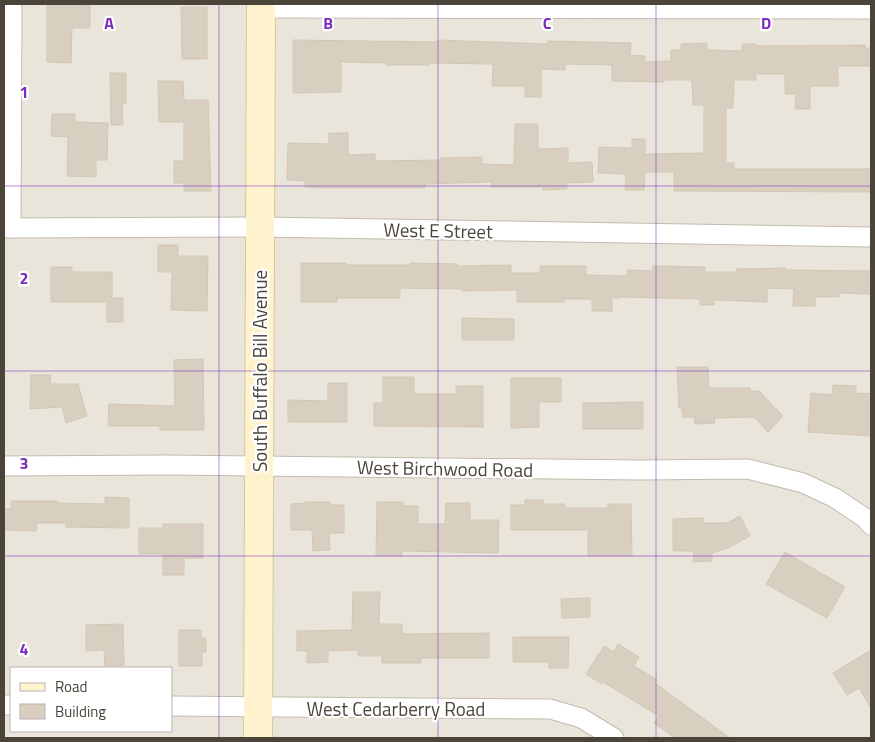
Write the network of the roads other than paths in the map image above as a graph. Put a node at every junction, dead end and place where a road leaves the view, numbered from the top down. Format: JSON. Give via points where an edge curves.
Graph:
{"nodes":[{"id":1,"x":12,"y":4,"type":"edge"},
{"id":2,"x":260,"y":6,"type":"edge"},
{"id":3,"x":871,"y":9,"type":"edge"},
{"id":4,"x":260,"y":227,"type":"junction"},
{"id":5,"x":7,"y":228,"type":"edge"},
{"id":6,"x":871,"y":237,"type":"edge"},
{"id":7,"x":4,"y":466,"type":"edge"},
{"id":8,"x":259,"y":466,"type":"junction"},
{"id":9,"x":871,"y":525,"type":"edge"},
{"id":10,"x":172,"y":706,"type":"edge"},
{"id":11,"x":258,"y":706,"type":"junction"},
{"id":12,"x":258,"y":738,"type":"edge"},
{"id":13,"x":614,"y":738,"type":"edge"}],
"edges":[{"from":1,"to":5,"type":"street"},
{"from":2,"to":3,"type":"street"},
{"from":2,"to":4,"type":"main road","name":"South Buffalo Bill Avenue"},
{"from":4,"to":5,"type":"street","name":"West E Street"},
{"from":4,"to":6,"type":"street","name":"West E Street"},
{"from":4,"to":8,"type":"main road","name":"South Buffalo Bill Avenue"},
{"from":7,"to":8,"type":"street","name":"West Birchwood Road"},
{"from":8,"to":9,"type":"street","name":"West Birchwood Road","via":[[748,469],[803,483],[835,498]]},
{"from":8,"to":11,"type":"main road","name":"South Buffalo Bill Avenue"},
{"from":10,"to":11,"type":"street","name":"West Cedarberry Road"},
{"from":11,"to":12,"type":"main road","name":"South Buffalo Bill Avenue"},
{"from":11,"to":13,"type":"street","name":"West Cedarberry Road","via":[[550,709],[581,718]]}]}
